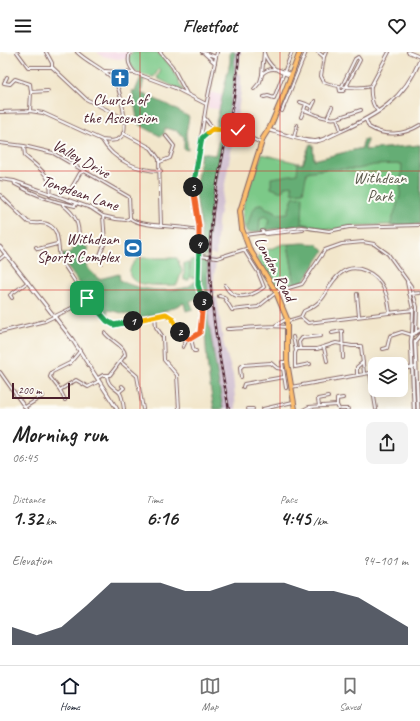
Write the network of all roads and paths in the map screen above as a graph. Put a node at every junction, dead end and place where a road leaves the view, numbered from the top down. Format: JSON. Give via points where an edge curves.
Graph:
{"nodes":[{"id":1,"x":17,"y":52,"type":"edge"},
{"id":2,"x":46,"y":52,"type":"edge"},
{"id":3,"x":77,"y":52,"type":"edge"},
{"id":4,"x":130,"y":52,"type":"edge"},
{"id":5,"x":160,"y":52,"type":"edge"},
{"id":6,"x":217,"y":52,"type":"edge"},
{"id":7,"x":264,"y":52,"type":"edge"},
{"id":8,"x":292,"y":52,"type":"edge"},
{"id":9,"x":300,"y":52,"type":"edge"},
{"id":10,"x":306,"y":52,"type":"edge"},
{"id":11,"x":320,"y":52,"type":"edge"},
{"id":12,"x":326,"y":52,"type":"edge"},
{"id":13,"x":389,"y":52,"type":"edge"},
{"id":14,"x":408,"y":52,"type":"edge"},
{"id":15,"x":204,"y":53,"type":"edge"},
{"id":16,"x":216,"y":57,"type":"junction"},
{"id":17,"x":420,"y":57,"type":"edge"},
{"id":18,"x":324,"y":58,"type":"junction"},
{"id":19,"x":420,"y":60,"type":"edge"},
{"id":20,"x":355,"y":61,"type":"junction"},
{"id":21,"x":358,"y":62,"type":"junction"},
{"id":22,"x":215,"y":63,"type":"junction"},
{"id":23,"x":52,"y":67,"type":"junction"},
{"id":24,"x":275,"y":69,"type":"junction"},
{"id":25,"x":103,"y":71,"type":"junction"},
{"id":26,"x":111,"y":72,"type":"junction"},
{"id":27,"x":135,"y":73,"type":"junction"},
{"id":28,"x":285,"y":73,"type":"junction"},
{"id":29,"x":262,"y":74,"type":"junction"},
{"id":30,"x":109,"y":76,"type":"junction"},
{"id":31,"x":292,"y":76,"type":"junction"},
{"id":32,"x":7,"y":77,"type":"dead end"},
{"id":33,"x":346,"y":79,"type":"junction"},
{"id":34,"x":349,"y":80,"type":"junction"},
{"id":35,"x":180,"y":83,"type":"junction"},
{"id":36,"x":339,"y":86,"type":"junction"},
{"id":37,"x":342,"y":86,"type":"junction"},
{"id":38,"x":371,"y":86,"type":"junction"},
{"id":39,"x":347,"y":87,"type":"junction"},
{"id":40,"x":366,"y":87,"type":"junction"},
{"id":41,"x":175,"y":88,"type":"junction"},
{"id":42,"x":254,"y":89,"type":"dead end"},
{"id":43,"x":289,"y":90,"type":"junction"},
{"id":44,"x":48,"y":91,"type":"dead end"},
{"id":45,"x":370,"y":91,"type":"junction"},
{"id":46,"x":31,"y":92,"type":"junction"},
{"id":47,"x":187,"y":95,"type":"junction"},
{"id":48,"x":264,"y":97,"type":"dead end"},
{"id":49,"x":315,"y":101,"type":"dead end"},
{"id":50,"x":300,"y":102,"type":"dead end"},
{"id":51,"x":206,"y":104,"type":"junction"},
{"id":52,"x":306,"y":104,"type":"junction"},
{"id":53,"x":312,"y":106,"type":"junction"},
{"id":54,"x":332,"y":106,"type":"dead end"},
{"id":55,"x":374,"y":108,"type":"junction"},
{"id":56,"x":304,"y":110,"type":"junction"},
{"id":57,"x":361,"y":110,"type":"dead end"},
{"id":58,"x":30,"y":111,"type":"junction"},
{"id":59,"x":282,"y":111,"type":"dead end"},
{"id":60,"x":0,"y":112,"type":"edge"},
{"id":61,"x":310,"y":112,"type":"junction"},
{"id":62,"x":379,"y":112,"type":"junction"},
{"id":63,"x":123,"y":114,"type":"junction"},
{"id":64,"x":374,"y":115,"type":"junction"},
{"id":65,"x":119,"y":116,"type":"junction"},
{"id":66,"x":204,"y":117,"type":"junction"},
{"id":67,"x":301,"y":117,"type":"dead end"},
{"id":68,"x":327,"y":118,"type":"junction"},
{"id":69,"x":337,"y":118,"type":"junction"},
{"id":70,"x":366,"y":120,"type":"junction"},
{"id":71,"x":123,"y":121,"type":"junction"},
{"id":72,"x":360,"y":123,"type":"junction"},
{"id":73,"x":298,"y":125,"type":"dead end"},
{"id":74,"x":367,"y":125,"type":"junction"},
{"id":75,"x":420,"y":125,"type":"edge"},
{"id":76,"x":213,"y":129,"type":"junction"},
{"id":77,"x":268,"y":130,"type":"junction"},
{"id":78,"x":341,"y":131,"type":"junction"},
{"id":79,"x":123,"y":133,"type":"junction"},
{"id":80,"x":166,"y":136,"type":"dead end"},
{"id":81,"x":294,"y":137,"type":"junction"},
{"id":82,"x":202,"y":138,"type":"junction"},
{"id":83,"x":102,"y":140,"type":"junction"},
{"id":84,"x":261,"y":141,"type":"junction"},
{"id":85,"x":0,"y":143,"type":"edge"},
{"id":86,"x":24,"y":146,"type":"junction"},
{"id":87,"x":160,"y":162,"type":"junction"},
{"id":88,"x":79,"y":167,"type":"junction"},
{"id":89,"x":85,"y":171,"type":"junction"},
{"id":90,"x":161,"y":171,"type":"junction"},
{"id":91,"x":80,"y":173,"type":"junction"},
{"id":92,"x":0,"y":179,"type":"edge"},
{"id":93,"x":14,"y":182,"type":"junction"},
{"id":94,"x":71,"y":189,"type":"dead end"},
{"id":95,"x":0,"y":195,"type":"edge"},
{"id":96,"x":50,"y":195,"type":"junction"},
{"id":97,"x":63,"y":204,"type":"junction"},
{"id":98,"x":76,"y":204,"type":"junction"},
{"id":99,"x":103,"y":216,"type":"junction"},
{"id":100,"x":130,"y":218,"type":"junction"},
{"id":101,"x":420,"y":225,"type":"edge"},
{"id":102,"x":161,"y":226,"type":"junction"},
{"id":103,"x":197,"y":230,"type":"junction"},
{"id":104,"x":303,"y":230,"type":"dead end"},
{"id":105,"x":262,"y":231,"type":"junction"},
{"id":106,"x":244,"y":235,"type":"junction"},
{"id":107,"x":79,"y":238,"type":"dead end"},
{"id":108,"x":57,"y":244,"type":"junction"},
{"id":109,"x":0,"y":247,"type":"edge"},
{"id":110,"x":38,"y":249,"type":"dead end"},
{"id":111,"x":246,"y":249,"type":"junction"},
{"id":112,"x":6,"y":254,"type":"junction"},
{"id":113,"x":199,"y":256,"type":"junction"},
{"id":114,"x":0,"y":260,"type":"edge"},
{"id":115,"x":101,"y":263,"type":"dead end"},
{"id":116,"x":407,"y":280,"type":"junction"},
{"id":117,"x":28,"y":282,"type":"junction"},
{"id":118,"x":225,"y":285,"type":"dead end"},
{"id":119,"x":276,"y":292,"type":"junction"},
{"id":120,"x":414,"y":293,"type":"junction"},
{"id":121,"x":420,"y":293,"type":"edge"},
{"id":122,"x":356,"y":294,"type":"dead end"},
{"id":123,"x":409,"y":294,"type":"junction"},
{"id":124,"x":219,"y":296,"type":"dead end"},
{"id":125,"x":12,"y":298,"type":"dead end"},
{"id":126,"x":87,"y":298,"type":"junction"},
{"id":127,"x":90,"y":303,"type":"junction"},
{"id":128,"x":80,"y":304,"type":"junction"},
{"id":129,"x":413,"y":310,"type":"junction"},
{"id":130,"x":390,"y":313,"type":"junction"},
{"id":131,"x":156,"y":315,"type":"junction"},
{"id":132,"x":360,"y":316,"type":"junction"},
{"id":133,"x":301,"y":317,"type":"junction"},
{"id":134,"x":56,"y":318,"type":"junction"},
{"id":135,"x":287,"y":320,"type":"junction"},
{"id":136,"x":276,"y":325,"type":"junction"},
{"id":137,"x":288,"y":327,"type":"junction"},
{"id":138,"x":228,"y":329,"type":"dead end"},
{"id":139,"x":420,"y":330,"type":"edge"},
{"id":140,"x":0,"y":332,"type":"edge"},
{"id":141,"x":416,"y":332,"type":"junction"},
{"id":142,"x":332,"y":333,"type":"dead end"},
{"id":143,"x":105,"y":334,"type":"dead end"},
{"id":144,"x":321,"y":336,"type":"dead end"},
{"id":145,"x":293,"y":337,"type":"dead end"},
{"id":146,"x":412,"y":337,"type":"junction"},
{"id":147,"x":187,"y":338,"type":"junction"},
{"id":148,"x":418,"y":338,"type":"edge"},
{"id":149,"x":190,"y":339,"type":"junction"},
{"id":150,"x":343,"y":344,"type":"junction"},
{"id":151,"x":183,"y":347,"type":"dead end"},
{"id":152,"x":300,"y":348,"type":"junction"},
{"id":153,"x":324,"y":348,"type":"junction"},
{"id":154,"x":383,"y":349,"type":"dead end"},
{"id":155,"x":80,"y":351,"type":"junction"},
{"id":156,"x":196,"y":351,"type":"dead end"},
{"id":157,"x":296,"y":351,"type":"junction"},
{"id":158,"x":344,"y":358,"type":"dead end"},
{"id":159,"x":327,"y":361,"type":"dead end"},
{"id":160,"x":121,"y":362,"type":"junction"},
{"id":161,"x":287,"y":362,"type":"junction"},
{"id":162,"x":363,"y":362,"type":"junction"},
{"id":163,"x":310,"y":364,"type":"dead end"},
{"id":164,"x":412,"y":367,"type":"junction"},
{"id":165,"x":416,"y":367,"type":"junction"},
{"id":166,"x":408,"y":368,"type":"edge"},
{"id":167,"x":283,"y":369,"type":"junction"},
{"id":168,"x":416,"y":370,"type":"junction"},
{"id":169,"x":420,"y":370,"type":"edge"},
{"id":170,"x":0,"y":372,"type":"edge"},
{"id":171,"x":368,"y":372,"type":"edge"},
{"id":172,"x":364,"y":373,"type":"junction"},
{"id":173,"x":357,"y":374,"type":"junction"},
{"id":174,"x":107,"y":376,"type":"junction"},
{"id":175,"x":241,"y":377,"type":"dead end"},
{"id":176,"x":284,"y":377,"type":"junction"},
{"id":177,"x":99,"y":379,"type":"junction"},
{"id":178,"x":122,"y":386,"type":"dead end"},
{"id":179,"x":419,"y":386,"type":"edge"},
{"id":180,"x":243,"y":387,"type":"dead end"},
{"id":181,"x":288,"y":388,"type":"junction"},
{"id":182,"x":60,"y":390,"type":"junction"},
{"id":183,"x":119,"y":392,"type":"junction"},
{"id":184,"x":43,"y":396,"type":"dead end"},
{"id":185,"x":328,"y":397,"type":"dead end"},
{"id":186,"x":374,"y":397,"type":"edge"},
{"id":187,"x":344,"y":398,"type":"dead end"},
{"id":188,"x":314,"y":399,"type":"dead end"},
{"id":189,"x":318,"y":399,"type":"junction"},
{"id":190,"x":65,"y":400,"type":"dead end"},
{"id":191,"x":293,"y":402,"type":"junction"},
{"id":192,"x":337,"y":405,"type":"junction"},
{"id":193,"x":319,"y":406,"type":"junction"},
{"id":194,"x":25,"y":408,"type":"edge"},
{"id":195,"x":117,"y":409,"type":"edge"},
{"id":196,"x":124,"y":409,"type":"edge"},
{"id":197,"x":143,"y":409,"type":"edge"},
{"id":198,"x":179,"y":409,"type":"edge"},
{"id":199,"x":248,"y":409,"type":"edge"},
{"id":200,"x":253,"y":409,"type":"edge"},
{"id":201,"x":263,"y":409,"type":"edge"},
{"id":202,"x":295,"y":409,"type":"edge"},
{"id":203,"x":305,"y":409,"type":"edge"},
{"id":204,"x":340,"y":409,"type":"edge"},
{"id":205,"x":348,"y":409,"type":"edge"},
{"id":206,"x":376,"y":409,"type":"edge"},
{"id":207,"x":414,"y":409,"type":"edge"},
{"id":208,"x":418,"y":409,"type":"edge"}],
"edges":[{"from":1,"to":23,"type":"street","via":[[28,67]]},
{"from":2,"to":23,"type":"street"},
{"from":3,"to":25,"type":"street"},
{"from":4,"to":27,"type":"street","via":[[129,66]]},
{"from":5,"to":35,"type":"street","via":[[172,66]]},
{"from":6,"to":16,"type":"street"},
{"from":7,"to":24,"type":"street","via":[[269,64]]},
{"from":7,"to":29,"type":"street"},
{"from":8,"to":28,"type":"street"},
{"from":9,"to":31,"type":"highway","name":"London Road"},
{"from":10,"to":43,"type":"street"},
{"from":11,"to":18,"type":"street"},
{"from":12,"to":18,"type":"street"},
{"from":13,"to":38,"type":"street"},
{"from":14,"to":17,"type":"street"},
{"from":15,"to":16,"type":"street"},
{"from":15,"to":22,"type":"street"},
{"from":16,"to":22,"type":"street"},
{"from":18,"to":36,"type":"street","via":[[321,76],[324,82]]},
{"from":19,"to":62,"type":"street","via":[[402,92]]},
{"from":20,"to":21,"type":"street"},
{"from":20,"to":21,"type":"street","via":[[358,57]]},
{"from":20,"to":33,"type":"street"},
{"from":21,"to":34,"type":"street"},
{"from":22,"to":51,"type":"street"},
{"from":23,"to":65,"type":"street","via":[[86,99]]},
{"from":24,"to":28,"type":"street"},
{"from":24,"to":29,"type":"street"},
{"from":25,"to":26,"type":"street"},
{"from":25,"to":30,"type":"street"},
{"from":26,"to":27,"type":"street"},
{"from":26,"to":30,"type":"street"},
{"from":27,"to":41,"type":"street"},
{"from":28,"to":31,"type":"street"},
{"from":28,"to":48,"type":"street","via":[[274,98]]},
{"from":29,"to":42,"type":"street"},
{"from":30,"to":63,"type":"street","via":[[118,86]]},
{"from":31,"to":43,"type":"highway","name":"London Road"},
{"from":32,"to":46,"type":"street","via":[[4,83],[10,84],[18,79],[30,84]]},
{"from":33,"to":34,"type":"street"},
{"from":33,"to":37,"type":"street"},
{"from":34,"to":39,"type":"street"},
{"from":35,"to":41,"type":"street"},
{"from":35,"to":47,"type":"street"},
{"from":36,"to":37,"type":"street"},
{"from":36,"to":39,"type":"street","via":[[340,91]]},
{"from":37,"to":39,"type":"street"},
{"from":38,"to":40,"type":"street"},
{"from":38,"to":45,"type":"street"},
{"from":39,"to":40,"type":"street"},
{"from":40,"to":45,"type":"street"},
{"from":41,"to":47,"type":"street"},
{"from":43,"to":59,"type":"street"},
{"from":43,"to":77,"type":"highway","name":"London Road"},
{"from":44,"to":46,"type":"street"},
{"from":45,"to":55,"type":"street"},
{"from":46,"to":58,"type":"street"},
{"from":47,"to":51,"type":"street"},
{"from":49,"to":53,"type":"street"},
{"from":50,"to":52,"type":"street"},
{"from":51,"to":66,"type":"street"},
{"from":52,"to":53,"type":"street"},
{"from":52,"to":56,"type":"street"},
{"from":53,"to":61,"type":"street"},
{"from":54,"to":68,"type":"street"},
{"from":55,"to":62,"type":"street"},
{"from":55,"to":64,"type":"street"},
{"from":56,"to":61,"type":"street"},
{"from":56,"to":67,"type":"street"},
{"from":57,"to":69,"type":"street"},
{"from":58,"to":60,"type":"street"},
{"from":58,"to":83,"type":"street","via":[[50,116]]},
{"from":61,"to":68,"type":"street"},
{"from":62,"to":64,"type":"street"},
{"from":63,"to":65,"type":"street"},
{"from":63,"to":71,"type":"street"},
{"from":64,"to":70,"type":"street"},
{"from":65,"to":71,"type":"street"},
{"from":66,"to":76,"type":"street"},
{"from":66,"to":82,"type":"street"},
{"from":68,"to":69,"type":"street"},
{"from":69,"to":78,"type":"street"},
{"from":70,"to":72,"type":"street"},
{"from":70,"to":74,"type":"street"},
{"from":71,"to":79,"type":"street"},
{"from":72,"to":74,"type":"street"},
{"from":72,"to":78,"type":"street"},
{"from":73,"to":81,"type":"street"},
{"from":74,"to":75,"type":"street","via":[[375,131],[394,134],[404,133]]},
{"from":76,"to":82,"type":"street"},
{"from":76,"to":84,"type":"street"},
{"from":77,"to":81,"type":"street"},
{"from":77,"to":84,"type":"highway","name":"London Road"},
{"from":78,"to":81,"type":"street","via":[[317,142]]},
{"from":79,"to":83,"type":"street","via":[[116,140]]},
{"from":79,"to":87,"type":"street","via":[[151,148]]},
{"from":80,"to":87,"type":"street","via":[[174,146],[170,158]]},
{"from":82,"to":103,"type":"street","via":[[193,188],[199,226]]},
{"from":83,"to":90,"type":"street","via":[[109,150],[132,165],[147,171]]},
{"from":84,"to":106,"type":"highway","name":"London Road","via":[[242,204],[240,217]]},
{"from":85,"to":86,"type":"street","name":"Valley Drive"},
{"from":86,"to":88,"type":"street","name":"Valley Drive","via":[[53,153]]},
{"from":86,"to":96,"type":"street","via":[[25,156],[46,175]]},
{"from":87,"to":90,"type":"street"},
{"from":88,"to":89,"type":"street","name":"Valley Drive"},
{"from":88,"to":91,"type":"street"},
{"from":89,"to":91,"type":"street"},
{"from":89,"to":100,"type":"street","name":"Valley Drive","via":[[129,197]]},
{"from":90,"to":102,"type":"street"},
{"from":91,"to":94,"type":"street"},
{"from":92,"to":93,"type":"street","name":"Tongdean Lane"},
{"from":93,"to":96,"type":"street","name":"Tongdean Lane"},
{"from":93,"to":97,"type":"street","via":[[26,190]]},
{"from":95,"to":108,"type":"street","via":[[28,222],[50,225],[57,234]]},
{"from":96,"to":98,"type":"street","name":"Tongdean Lane"},
{"from":97,"to":98,"type":"street"},
{"from":97,"to":107,"type":"street","via":[[77,220]]},
{"from":98,"to":99,"type":"street","name":"Tongdean Lane","via":[[91,208]]},
{"from":99,"to":100,"type":"street","name":"Tongdean Lane","via":[[116,220]]},
{"from":99,"to":115,"type":"street","via":[[105,242],[100,255]]},
{"from":100,"to":102,"type":"street","name":"Tongdean Lane","via":[[133,221]]},
{"from":101,"to":105,"type":"street","via":[[352,227],[329,231],[302,227]]},
{"from":102,"to":103,"type":"street","name":"Tongdean Lane"},
{"from":103,"to":113,"type":"street"},
{"from":104,"to":105,"type":"street","via":[[266,234]]},
{"from":105,"to":106,"type":"street"},
{"from":106,"to":111,"type":"highway","name":"London Road"},
{"from":108,"to":110,"type":"street"},
{"from":108,"to":126,"type":"street","via":[[58,255]]},
{"from":109,"to":112,"type":"street"},
{"from":111,"to":113,"type":"street","via":[[217,258]]},
{"from":111,"to":118,"type":"street","via":[[264,287],[245,297],[230,293]]},
{"from":111,"to":119,"type":"highway","name":"London Road"},
{"from":112,"to":114,"type":"street"},
{"from":112,"to":117,"type":"street"},
{"from":113,"to":149,"type":"street","via":[[198,285],[203,300],[201,329],[197,336]]},
{"from":116,"to":119,"type":"street","via":[[397,265],[378,247],[363,242],[325,250],[302,284]]},
{"from":116,"to":120,"type":"street"},
{"from":116,"to":123,"type":"street"},
{"from":117,"to":125,"type":"street","via":[[10,295]]},
{"from":117,"to":134,"type":"street"},
{"from":119,"to":124,"type":"street","via":[[258,306],[233,310],[224,296]]},
{"from":119,"to":135,"type":"highway","name":"London Road"},
{"from":120,"to":121,"type":"street"},
{"from":120,"to":123,"type":"street"},
{"from":120,"to":141,"type":"street","via":[[418,319]]},
{"from":122,"to":132,"type":"street"},
{"from":123,"to":129,"type":"street"},
{"from":126,"to":127,"type":"street"},
{"from":126,"to":128,"type":"street"},
{"from":127,"to":128,"type":"street"},
{"from":127,"to":131,"type":"street","via":[[114,325]]},
{"from":128,"to":134,"type":"street"},
{"from":129,"to":130,"type":"street"},
{"from":129,"to":146,"type":"street"},
{"from":130,"to":132,"type":"street"},
{"from":130,"to":133,"type":"street","via":[[380,282],[368,272],[351,268],[339,275],[324,298],[316,306],[304,311]]},
{"from":131,"to":147,"type":"street","via":[[168,315],[181,335]]},
{"from":131,"to":198,"type":"street","via":[[156,327],[163,337],[164,360],[177,375]]},
{"from":132,"to":133,"type":"street","via":[[308,323]]},
{"from":133,"to":135,"type":"street"},
{"from":134,"to":140,"type":"street"},
{"from":134,"to":155,"type":"street"},
{"from":135,"to":136,"type":"street"},
{"from":135,"to":137,"type":"highway","name":"London Road"},
{"from":136,"to":137,"type":"street"},
{"from":136,"to":138,"type":"street","via":[[254,329]]},
{"from":137,"to":161,"type":"highway","name":"London Road"},
{"from":139,"to":141,"type":"street"},
{"from":141,"to":146,"type":"street"},
{"from":141,"to":148,"type":"street"},
{"from":142,"to":150,"type":"street","via":[[342,331]]},
{"from":143,"to":160,"type":"street","via":[[125,351]]},
{"from":144,"to":152,"type":"street","via":[[302,338],[299,342]]},
{"from":145,"to":157,"type":"street"},
{"from":146,"to":148,"type":"street"},
{"from":146,"to":154,"type":"street","via":[[402,332],[390,336],[387,348]]},
{"from":146,"to":164,"type":"street"},
{"from":147,"to":149,"type":"street"},
{"from":147,"to":151,"type":"street"},
{"from":148,"to":165,"type":"street"},
{"from":149,"to":156,"type":"street"},
{"from":150,"to":153,"type":"street","via":[[336,343]]},
{"from":150,"to":158,"type":"street"},
{"from":150,"to":162,"type":"street","via":[[361,346]]},
{"from":152,"to":153,"type":"street"},
{"from":152,"to":157,"type":"street"},
{"from":153,"to":159,"type":"street"},
{"from":155,"to":177,"type":"street"},
{"from":155,"to":182,"type":"street","via":[[70,363],[52,372],[50,378]]},
{"from":157,"to":163,"type":"street","via":[[295,366]]},
{"from":160,"to":174,"type":"street"},
{"from":160,"to":197,"type":"street","via":[[137,376]]},
{"from":161,"to":167,"type":"street","via":[[282,362]]},
{"from":161,"to":181,"type":"highway","name":"London Road"},
{"from":162,"to":172,"type":"street"},
{"from":162,"to":173,"type":"street","via":[[357,367]]},
{"from":164,"to":165,"type":"street"},
{"from":164,"to":166,"type":"street"},
{"from":164,"to":207,"type":"street"},
{"from":165,"to":168,"type":"street"},
{"from":167,"to":175,"type":"street","via":[[271,363],[243,366],[240,368]]},
{"from":167,"to":176,"type":"street"},
{"from":168,"to":169,"type":"street"},
{"from":168,"to":179,"type":"street"},
{"from":170,"to":194,"type":"street"},
{"from":171,"to":172,"type":"street"},
{"from":172,"to":173,"type":"street"},
{"from":173,"to":181,"type":"street"},
{"from":174,"to":177,"type":"street","via":[[103,375]]},
{"from":174,"to":183,"type":"street","via":[[111,387]]},
{"from":176,"to":180,"type":"street","via":[[244,384]]},
{"from":176,"to":181,"type":"street"},
{"from":177,"to":182,"type":"street","via":[[88,387],[74,380]]},
{"from":177,"to":195,"type":"street"},
{"from":178,"to":183,"type":"street","via":[[124,388]]},
{"from":179,"to":208,"type":"street"},
{"from":181,"to":191,"type":"highway","name":"London Road"},
{"from":182,"to":190,"type":"street"},
{"from":183,"to":196,"type":"street"},
{"from":184,"to":194,"type":"street"},
{"from":185,"to":189,"type":"street"},
{"from":186,"to":206,"type":"street"},
{"from":187,"to":192,"type":"street","via":[[337,399]]},
{"from":188,"to":189,"type":"street"},
{"from":189,"to":193,"type":"street"},
{"from":191,"to":201,"type":"street"},
{"from":191,"to":202,"type":"highway","name":"London Road"},
{"from":192,"to":193,"type":"street"},
{"from":192,"to":204,"type":"street"},
{"from":193,"to":203,"type":"street"},
{"from":199,"to":200,"type":"street"},
{"from":204,"to":205,"type":"street"},
{"from":207,"to":208,"type":"street"}]}
